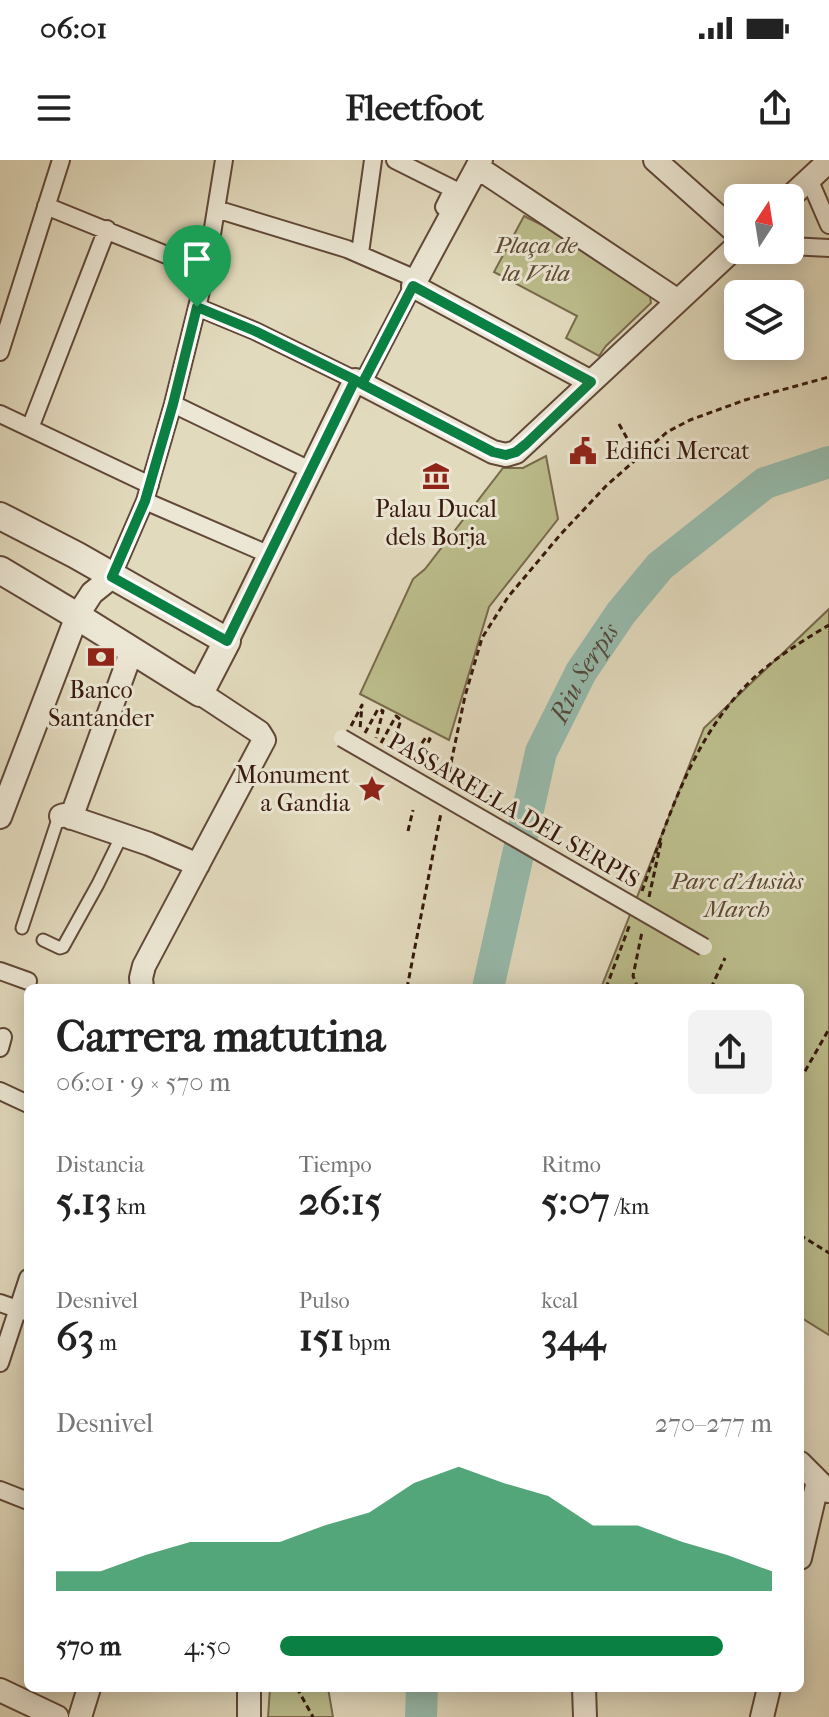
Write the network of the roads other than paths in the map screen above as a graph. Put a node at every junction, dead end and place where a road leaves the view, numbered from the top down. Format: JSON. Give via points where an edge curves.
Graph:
{"nodes":[{"id":1,"x":61,"y":160,"type":"edge"},
{"id":2,"x":373,"y":160,"type":"edge"},
{"id":3,"x":395,"y":160,"type":"edge"},
{"id":4,"x":655,"y":160,"type":"edge"},
{"id":5,"x":829,"y":161,"type":"edge"},
{"id":6,"x":219,"y":162,"type":"edge"},
{"id":7,"x":479,"y":164,"type":"edge"},
{"id":8,"x":809,"y":179,"type":"junction"},
{"id":9,"x":804,"y":184,"type":"edge"},
{"id":10,"x":458,"y":192,"type":"junction"},
{"id":11,"x":46,"y":206,"type":"junction"},
{"id":12,"x":216,"y":209,"type":"junction"},
{"id":13,"x":724,"y":222,"type":"edge"},
{"id":14,"x":829,"y":225,"type":"edge"},
{"id":15,"x":107,"y":229,"type":"junction"},
{"id":16,"x":804,"y":247,"type":"edge"},
{"id":17,"x":829,"y":248,"type":"edge"},
{"id":18,"x":360,"y":253,"type":"junction"},
{"id":19,"x":724,"y":258,"type":"edge"},
{"id":20,"x":206,"y":271,"type":"junction"},
{"id":21,"x":413,"y":280,"type":"junction"},
{"id":22,"x":678,"y":301,"type":"junction"},
{"id":23,"x":197,"y":307,"type":"junction"},
{"id":24,"x":0,"y":352,"type":"edge"},
{"id":25,"x":358,"y":382,"type":"junction"},
{"id":26,"x":591,"y":382,"type":"junction"},
{"id":27,"x":173,"y":404,"type":"junction"},
{"id":28,"x":0,"y":414,"type":"edge"},
{"id":29,"x":30,"y":428,"type":"junction"},
{"id":30,"x":312,"y":471,"type":"junction"},
{"id":31,"x":147,"y":493,"type":"junction"},
{"id":32,"x":0,"y":516,"type":"edge"},
{"id":33,"x":270,"y":555,"type":"junction"},
{"id":34,"x":0,"y":570,"type":"edge"},
{"id":35,"x":112,"y":577,"type":"junction"},
{"id":36,"x":77,"y":616,"type":"junction"},
{"id":37,"x":227,"y":641,"type":"junction"},
{"id":38,"x":132,"y":650,"type":"junction"},
{"id":39,"x":200,"y":693,"type":"junction"},
{"id":40,"x":343,"y":734,"type":"road end"},
{"id":41,"x":0,"y":817,"type":"edge"},
{"id":42,"x":65,"y":818,"type":"junction"},
{"id":43,"x":122,"y":835,"type":"junction"},
{"id":44,"x":198,"y":865,"type":"junction"},
{"id":45,"x":22,"y":928,"type":"dead end"},
{"id":46,"x":43,"y":940,"type":"dead end"},
{"id":47,"x":704,"y":947,"type":"dead end"},
{"id":48,"x":0,"y":971,"type":"edge"},
{"id":49,"x":28,"y":981,"type":"dead end"},
{"id":50,"x":142,"y":984,"type":"edge"},
{"id":51,"x":0,"y":1091,"type":"edge"},
{"id":52,"x":24,"y":1102,"type":"edge"},
{"id":53,"x":0,"y":1303,"type":"edge"},
{"id":54,"x":23,"y":1311,"type":"edge"},
{"id":55,"x":0,"y":1363,"type":"edge"},
{"id":56,"x":804,"y":1466,"type":"edge"},
{"id":57,"x":824,"y":1486,"type":"edge"},
{"id":58,"x":0,"y":1490,"type":"edge"},
{"id":59,"x":24,"y":1499,"type":"edge"},
{"id":60,"x":804,"y":1546,"type":"edge"},
{"id":61,"x":0,"y":1690,"type":"edge"},
{"id":62,"x":88,"y":1692,"type":"edge"},
{"id":63,"x":249,"y":1692,"type":"edge"},
{"id":64,"x":584,"y":1692,"type":"edge"},
{"id":65,"x":768,"y":1692,"type":"edge"},
{"id":66,"x":57,"y":1717,"type":"edge"},
{"id":67,"x":80,"y":1717,"type":"edge"},
{"id":68,"x":249,"y":1717,"type":"edge"},
{"id":69,"x":585,"y":1717,"type":"edge"},
{"id":70,"x":762,"y":1717,"type":"edge"}],
"edges":[{"from":1,"to":11,"type":"street"},
{"from":2,"to":18,"type":"street"},
{"from":3,"to":10,"type":"street"},
{"from":4,"to":13,"type":"street"},
{"from":5,"to":8,"type":"street"},
{"from":6,"to":12,"type":"street"},
{"from":7,"to":10,"type":"street"},
{"from":7,"to":22,"type":"street"},
{"from":8,"to":9,"type":"street"},
{"from":8,"to":14,"type":"street"},
{"from":10,"to":21,"type":"street"},
{"from":11,"to":15,"type":"street"},
{"from":11,"to":24,"type":"street"},
{"from":12,"to":18,"type":"street"},
{"from":12,"to":20,"type":"street"},
{"from":15,"to":20,"type":"street"},
{"from":15,"to":29,"type":"street"},
{"from":16,"to":17,"type":"street"},
{"from":18,"to":21,"type":"street"},
{"from":19,"to":22,"type":"street"},
{"from":20,"to":23,"type":"street"},
{"from":21,"to":25,"type":"street"},
{"from":21,"to":26,"type":"street"},
{"from":22,"to":26,"type":"street"},
{"from":23,"to":25,"type":"street"},
{"from":23,"to":27,"type":"street"},
{"from":25,"to":26,"type":"street","via":[[506,455],[526,444]]},
{"from":25,"to":30,"type":"street"},
{"from":27,"to":30,"type":"street"},
{"from":27,"to":31,"type":"street"},
{"from":28,"to":29,"type":"street"},
{"from":29,"to":31,"type":"street"},
{"from":30,"to":33,"type":"street"},
{"from":31,"to":33,"type":"street"},
{"from":31,"to":35,"type":"street"},
{"from":32,"to":35,"type":"street"},
{"from":33,"to":37,"type":"street"},
{"from":34,"to":36,"type":"street"},
{"from":35,"to":36,"type":"street","via":[[92,593]]},
{"from":35,"to":37,"type":"street"},
{"from":36,"to":38,"type":"street"},
{"from":36,"to":41,"type":"street"},
{"from":37,"to":39,"type":"street"},
{"from":38,"to":39,"type":"street"},
{"from":38,"to":42,"type":"street"},
{"from":39,"to":44,"type":"street","via":[[264,740]]},
{"from":40,"to":47,"type":"street","name":"PASSAREL·LA DEL SERPIS","bridge":true},
{"from":42,"to":43,"type":"street"},
{"from":42,"to":45,"type":"lane"},
{"from":43,"to":44,"type":"street"},
{"from":43,"to":46,"type":"lane","via":[[66,943],[60,948]]},
{"from":44,"to":50,"type":"street","via":[[144,966]]},
{"from":48,"to":49,"type":"street"},
{"from":51,"to":52,"type":"street"},
{"from":53,"to":54,"type":"street"},
{"from":54,"to":55,"type":"street"},
{"from":56,"to":57,"type":"street"},
{"from":57,"to":60,"type":"street"},
{"from":58,"to":59,"type":"street"},
{"from":61,"to":66,"type":"street"},
{"from":62,"to":67,"type":"street"},
{"from":63,"to":68,"type":"street"},
{"from":64,"to":69,"type":"street"},
{"from":65,"to":70,"type":"street"}]}
